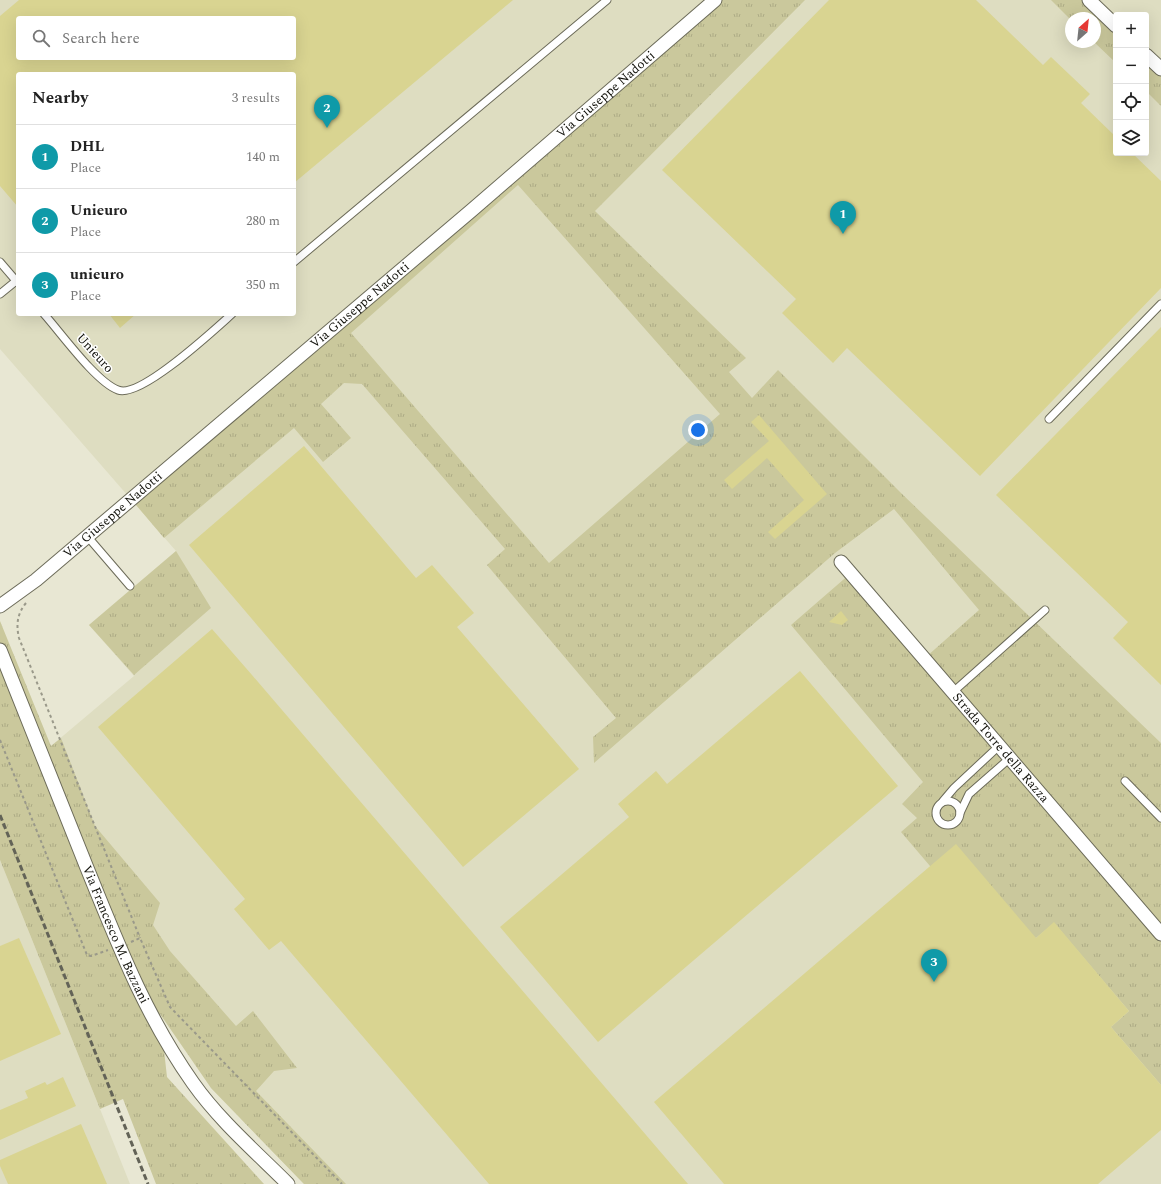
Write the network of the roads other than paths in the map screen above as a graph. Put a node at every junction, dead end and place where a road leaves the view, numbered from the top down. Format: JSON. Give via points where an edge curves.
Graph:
{"nodes":[{"id":1,"x":607,"y":0,"type":"edge"},
{"id":2,"x":715,"y":0,"type":"edge"},
{"id":3,"x":1089,"y":0,"type":"edge"},
{"id":4,"x":1113,"y":23,"type":"edge"},
{"id":5,"x":1149,"y":57,"type":"edge"},
{"id":6,"x":1161,"y":69,"type":"edge"},
{"id":7,"x":296,"y":260,"type":"edge"},
{"id":8,"x":0,"y":263,"type":"edge"},
{"id":9,"x":16,"y":281,"type":"edge"},
{"id":10,"x":16,"y":283,"type":"edge"},
{"id":11,"x":0,"y":294,"type":"edge"},
{"id":12,"x":1161,"y":304,"type":"edge"},
{"id":13,"x":46,"y":316,"type":"edge"},
{"id":14,"x":230,"y":316,"type":"edge"},
{"id":15,"x":1049,"y":419,"type":"dead end"},
{"id":16,"x":87,"y":536,"type":"junction"},
{"id":17,"x":841,"y":562,"type":"dead end"},
{"id":18,"x":130,"y":586,"type":"dead end"},
{"id":19,"x":0,"y":606,"type":"edge"},
{"id":20,"x":1045,"y":610,"type":"dead end"},
{"id":21,"x":0,"y":650,"type":"edge"},
{"id":22,"x":953,"y":692,"type":"junction"},
{"id":23,"x":999,"y":746,"type":"junction"},
{"id":24,"x":1010,"y":758,"type":"junction"},
{"id":25,"x":1125,"y":781,"type":"dead end"},
{"id":26,"x":943,"y":801,"type":"junction"},
{"id":27,"x":960,"y":814,"type":"junction"},
{"id":28,"x":1161,"y":818,"type":"edge"},
{"id":29,"x":1161,"y":934,"type":"edge"},
{"id":30,"x":288,"y":1184,"type":"edge"}],
"edges":[{"from":1,"to":7,"type":"lane"},
{"from":2,"to":16,"type":"street","name":"Via Giuseppe Nadotti"},
{"from":3,"to":4,"type":"street"},
{"from":5,"to":6,"type":"street"},
{"from":8,"to":9,"type":"lane"},
{"from":10,"to":11,"type":"lane"},
{"from":12,"to":15,"type":"lane"},
{"from":13,"to":14,"type":"lane","name":"Unieuro","via":[[103,382],[120,391],[138,387],[165,371]]},
{"from":16,"to":18,"type":"lane"},
{"from":16,"to":19,"type":"street","name":"Via Giuseppe Nadotti","via":[[30,585]]},
{"from":17,"to":22,"type":"street","name":"Strada Torre della Razza"},
{"from":20,"to":22,"type":"lane"},
{"from":21,"to":30,"type":"street","name":"Via Francesco M. Bazzani","via":[[144,1004],[194,1085]]},
{"from":22,"to":23,"type":"street","name":"Strada Torre della Razza"},
{"from":23,"to":24,"type":"street","name":"Strada Torre della Razza"},
{"from":23,"to":26,"type":"lane"},
{"from":24,"to":27,"type":"lane","via":[[969,794]]},
{"from":24,"to":29,"type":"street","name":"Strada Torre della Razza"},
{"from":25,"to":28,"type":"lane"},
{"from":26,"to":27,"type":"lane","via":[[954,803]]},
{"from":26,"to":27,"type":"lane","via":[[936,810],[936,818],[942,823],[954,824]]}]}
